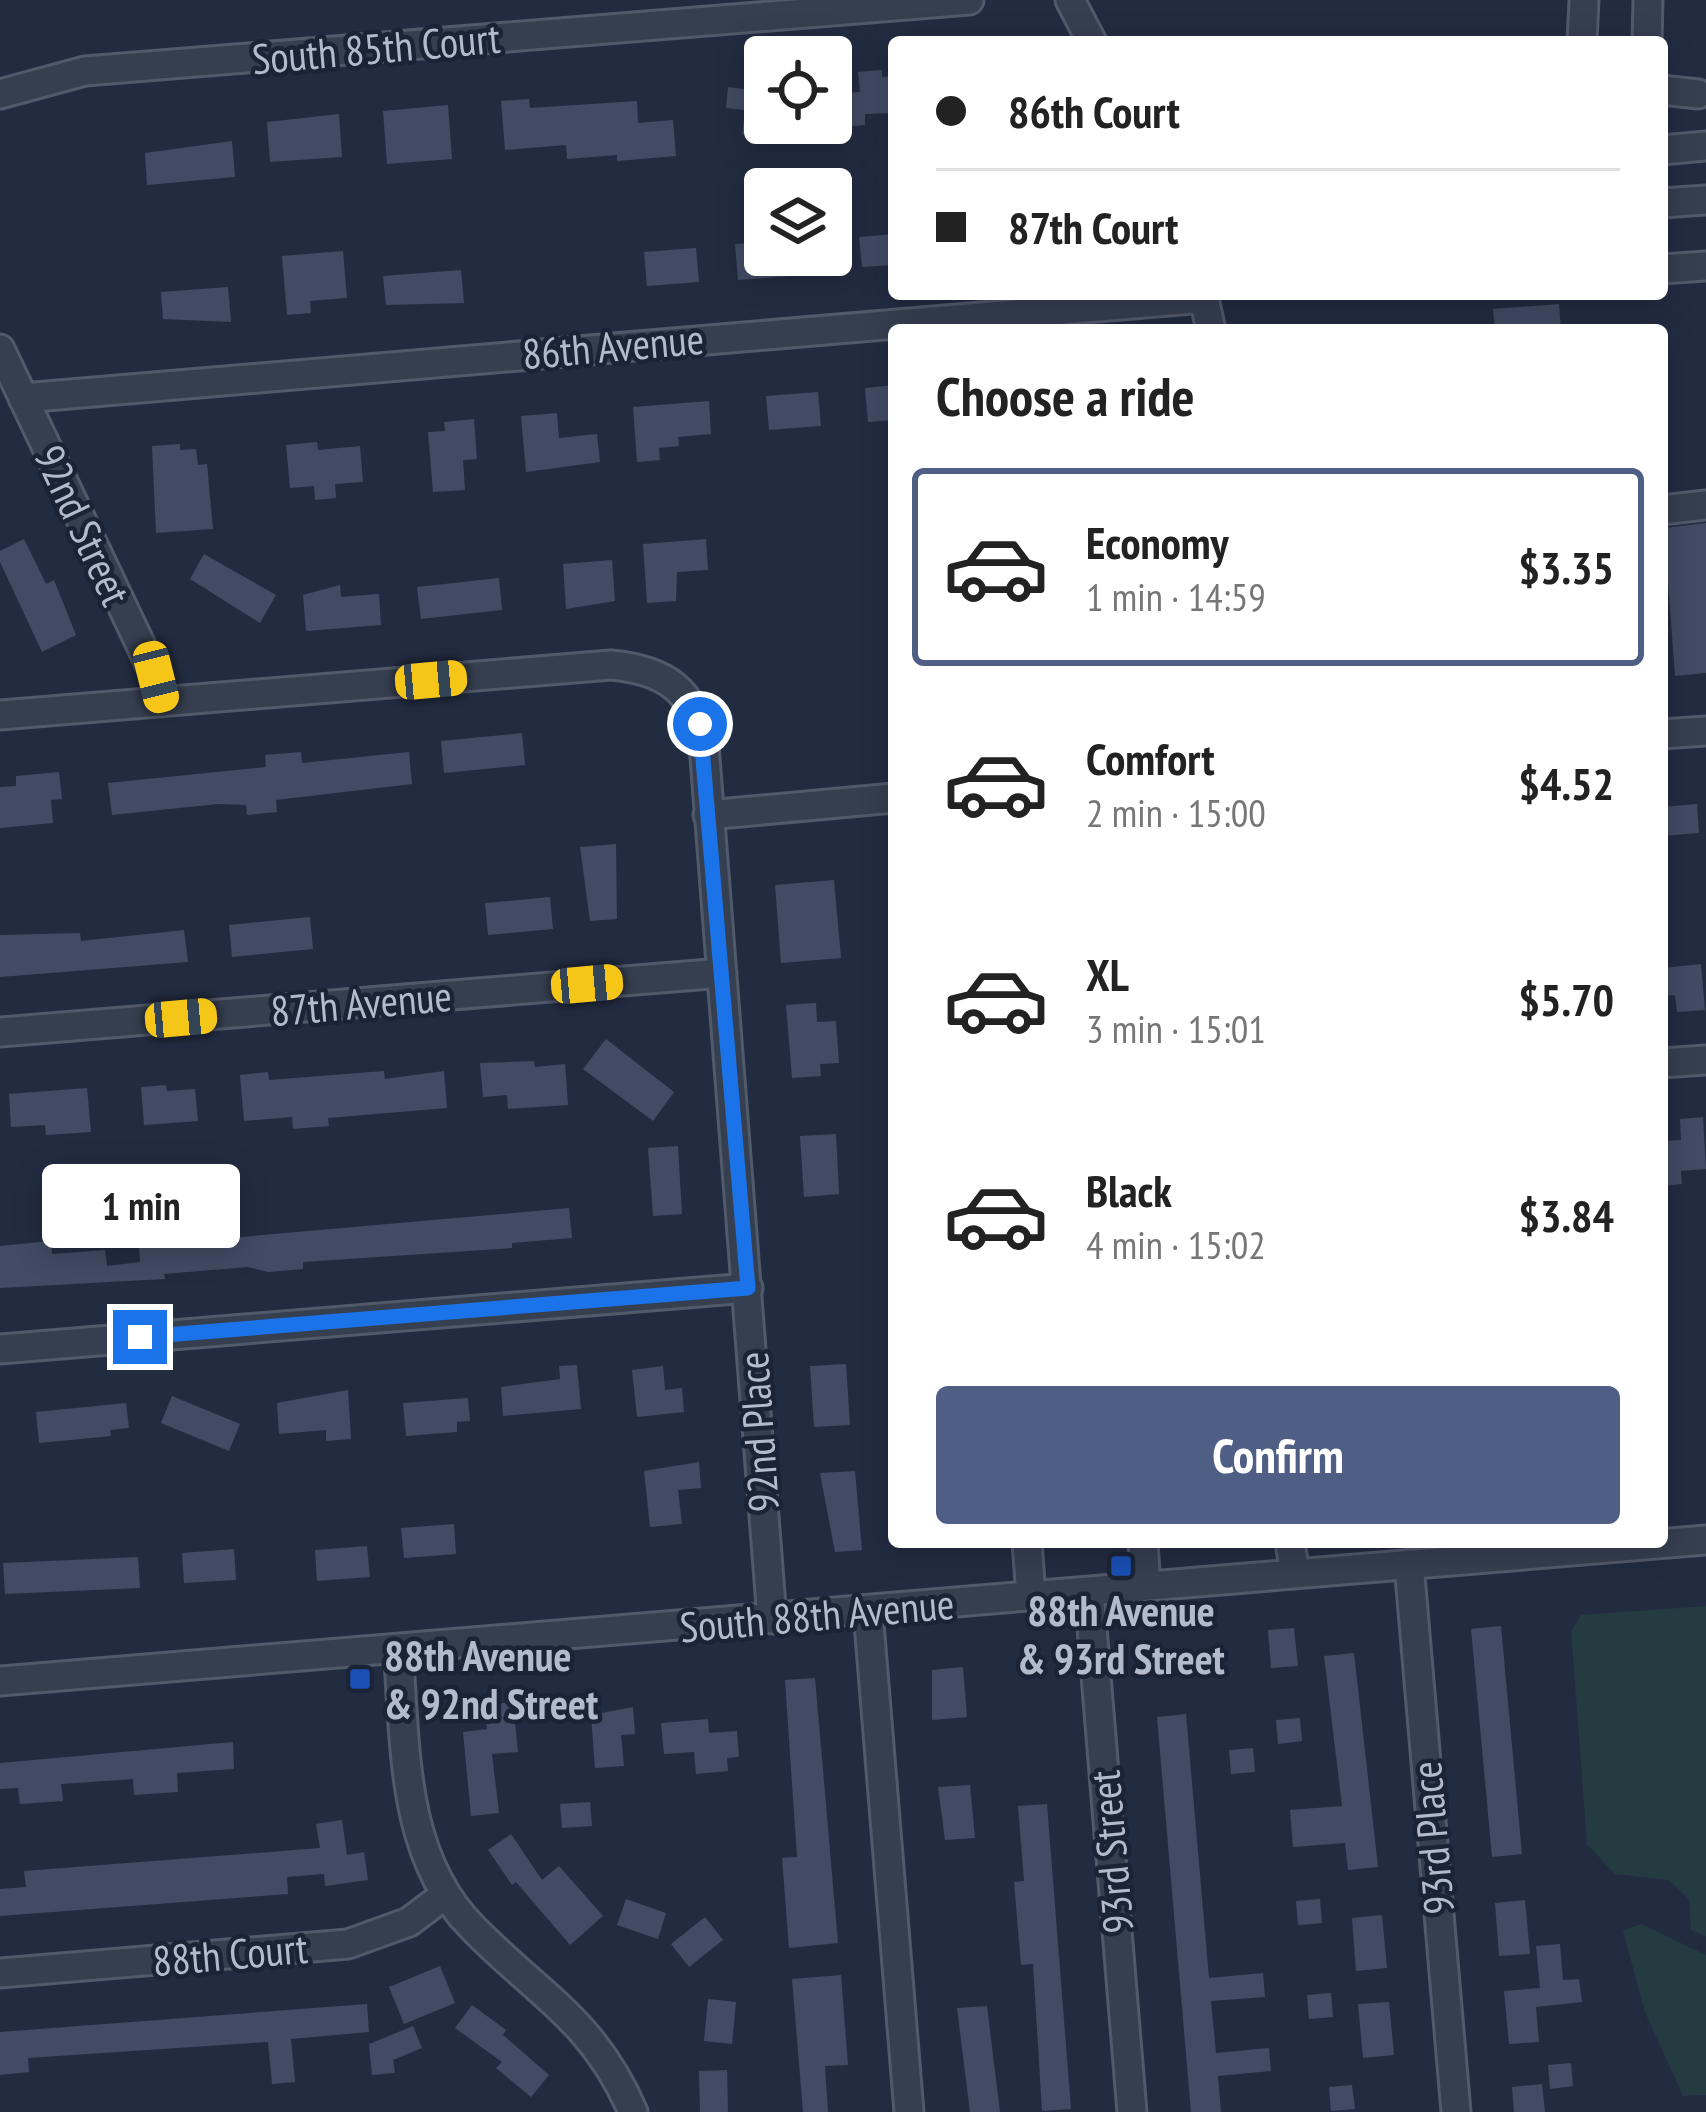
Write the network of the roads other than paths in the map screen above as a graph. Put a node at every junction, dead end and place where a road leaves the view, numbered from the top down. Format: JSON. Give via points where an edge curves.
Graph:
{"nodes":[{"id":1,"x":969,"y":0,"type":"edge"},
{"id":2,"x":1070,"y":0,"type":"edge"},
{"id":3,"x":1584,"y":0,"type":"edge"},
{"id":4,"x":1648,"y":0,"type":"edge"},
{"id":5,"x":809,"y":7,"type":"edge"},
{"id":6,"x":1089,"y":36,"type":"edge"},
{"id":7,"x":1582,"y":36,"type":"edge"},
{"id":8,"x":1647,"y":36,"type":"edge"},
{"id":9,"x":1668,"y":91,"type":"edge"},
{"id":10,"x":0,"y":94,"type":"edge"},
{"id":11,"x":1698,"y":94,"type":"dead end"},
{"id":12,"x":1706,"y":146,"type":"edge"},
{"id":13,"x":1668,"y":149,"type":"edge"},
{"id":14,"x":1706,"y":200,"type":"edge"},
{"id":15,"x":1668,"y":203,"type":"edge"},
{"id":16,"x":1706,"y":266,"type":"edge"},
{"id":17,"x":1668,"y":269,"type":"edge"},
{"id":18,"x":1158,"y":300,"type":"edge"},
{"id":19,"x":0,"y":349,"type":"edge"},
{"id":20,"x":22,"y":398,"type":"junction"},
{"id":21,"x":1706,"y":505,"type":"edge"},
{"id":22,"x":1668,"y":509,"type":"edge"},
{"id":23,"x":162,"y":702,"type":"junction"},
{"id":24,"x":0,"y":715,"type":"edge"},
{"id":25,"x":1706,"y":731,"type":"edge"},
{"id":26,"x":1668,"y":734,"type":"edge"},
{"id":27,"x":888,"y":799,"type":"edge"},
{"id":28,"x":708,"y":815,"type":"junction"},
{"id":29,"x":722,"y":973,"type":"junction"},
{"id":30,"x":0,"y":1033,"type":"edge"},
{"id":31,"x":1706,"y":1060,"type":"edge"},
{"id":32,"x":1668,"y":1063,"type":"edge"},
{"id":33,"x":748,"y":1288,"type":"junction"},
{"id":34,"x":0,"y":1349,"type":"edge"},
{"id":35,"x":1706,"y":1540,"type":"edge"},
{"id":36,"x":1668,"y":1542,"type":"edge"},
{"id":37,"x":1027,"y":1548,"type":"edge"},
{"id":38,"x":1143,"y":1548,"type":"edge"},
{"id":39,"x":1291,"y":1548,"type":"edge"},
{"id":40,"x":1555,"y":1548,"type":"edge"},
{"id":41,"x":1408,"y":1564,"type":"junction"},
{"id":42,"x":1295,"y":1574,"type":"junction"},
{"id":43,"x":1146,"y":1586,"type":"junction"},
{"id":44,"x":1089,"y":1591,"type":"junction"},
{"id":45,"x":1030,"y":1596,"type":"junction"},
{"id":46,"x":868,"y":1611,"type":"junction"},
{"id":47,"x":772,"y":1619,"type":"junction"},
{"id":48,"x":398,"y":1649,"type":"junction"},
{"id":49,"x":0,"y":1681,"type":"edge"},
{"id":50,"x":446,"y":1894,"type":"junction"},
{"id":51,"x":0,"y":1972,"type":"edge"},
{"id":52,"x":633,"y":2112,"type":"edge"},
{"id":53,"x":909,"y":2112,"type":"edge"},
{"id":54,"x":1132,"y":2112,"type":"edge"},
{"id":55,"x":1456,"y":2112,"type":"edge"}],
"edges":[{"from":1,"to":5,"type":"street","name":"South 85th Court"},
{"from":2,"to":6,"type":"street"},
{"from":3,"to":7,"type":"street"},
{"from":4,"to":8,"type":"street"},
{"from":5,"to":10,"type":"street","name":"South 85th Court","via":[[85,71]]},
{"from":9,"to":11,"type":"street"},
{"from":12,"to":13,"type":"street"},
{"from":14,"to":15,"type":"street"},
{"from":16,"to":17,"type":"street"},
{"from":18,"to":20,"type":"street","name":"86th Avenue"},
{"from":19,"to":20,"type":"street","name":"92nd Street"},
{"from":20,"to":23,"type":"street","name":"92nd Street"},
{"from":21,"to":22,"type":"street"},
{"from":23,"to":24,"type":"street","name":"92nd Place"},
{"from":23,"to":28,"type":"street","name":"92nd Place","via":[[637,667],[668,679],[691,703],[704,745]]},
{"from":25,"to":26,"type":"street"},
{"from":27,"to":28,"type":"street"},
{"from":28,"to":29,"type":"street","name":"92nd Place"},
{"from":29,"to":30,"type":"street","name":"87th Avenue"},
{"from":29,"to":33,"type":"street","name":"92nd Place"},
{"from":31,"to":32,"type":"street"},
{"from":33,"to":34,"type":"street"},
{"from":33,"to":47,"type":"street","name":"92nd Place"},
{"from":35,"to":36,"type":"street","name":"South 88th Avenue"},
{"from":37,"to":45,"type":"street"},
{"from":38,"to":43,"type":"street"},
{"from":39,"to":42,"type":"street"},
{"from":40,"to":41,"type":"street","name":"South 88th Avenue"},
{"from":41,"to":42,"type":"street","name":"South 88th Avenue"},
{"from":41,"to":55,"type":"street","name":"93rd Place"},
{"from":42,"to":43,"type":"street","name":"South 88th Avenue"},
{"from":43,"to":44,"type":"street","name":"South 88th Avenue"},
{"from":44,"to":45,"type":"street","name":"South 88th Avenue"},
{"from":44,"to":54,"type":"street","name":"93rd Street"},
{"from":45,"to":46,"type":"street","name":"South 88th Avenue"},
{"from":46,"to":47,"type":"street","name":"South 88th Avenue"},
{"from":46,"to":53,"type":"street"},
{"from":47,"to":48,"type":"street","name":"South 88th Avenue"},
{"from":48,"to":49,"type":"street","name":"South 88th Avenue"},
{"from":48,"to":50,"type":"street","via":[[413,1817]]},
{"from":50,"to":51,"type":"street","name":"88th Court","via":[[409,1922],[348,1944]]},
{"from":50,"to":52,"type":"street","via":[[595,2040]]}]}
